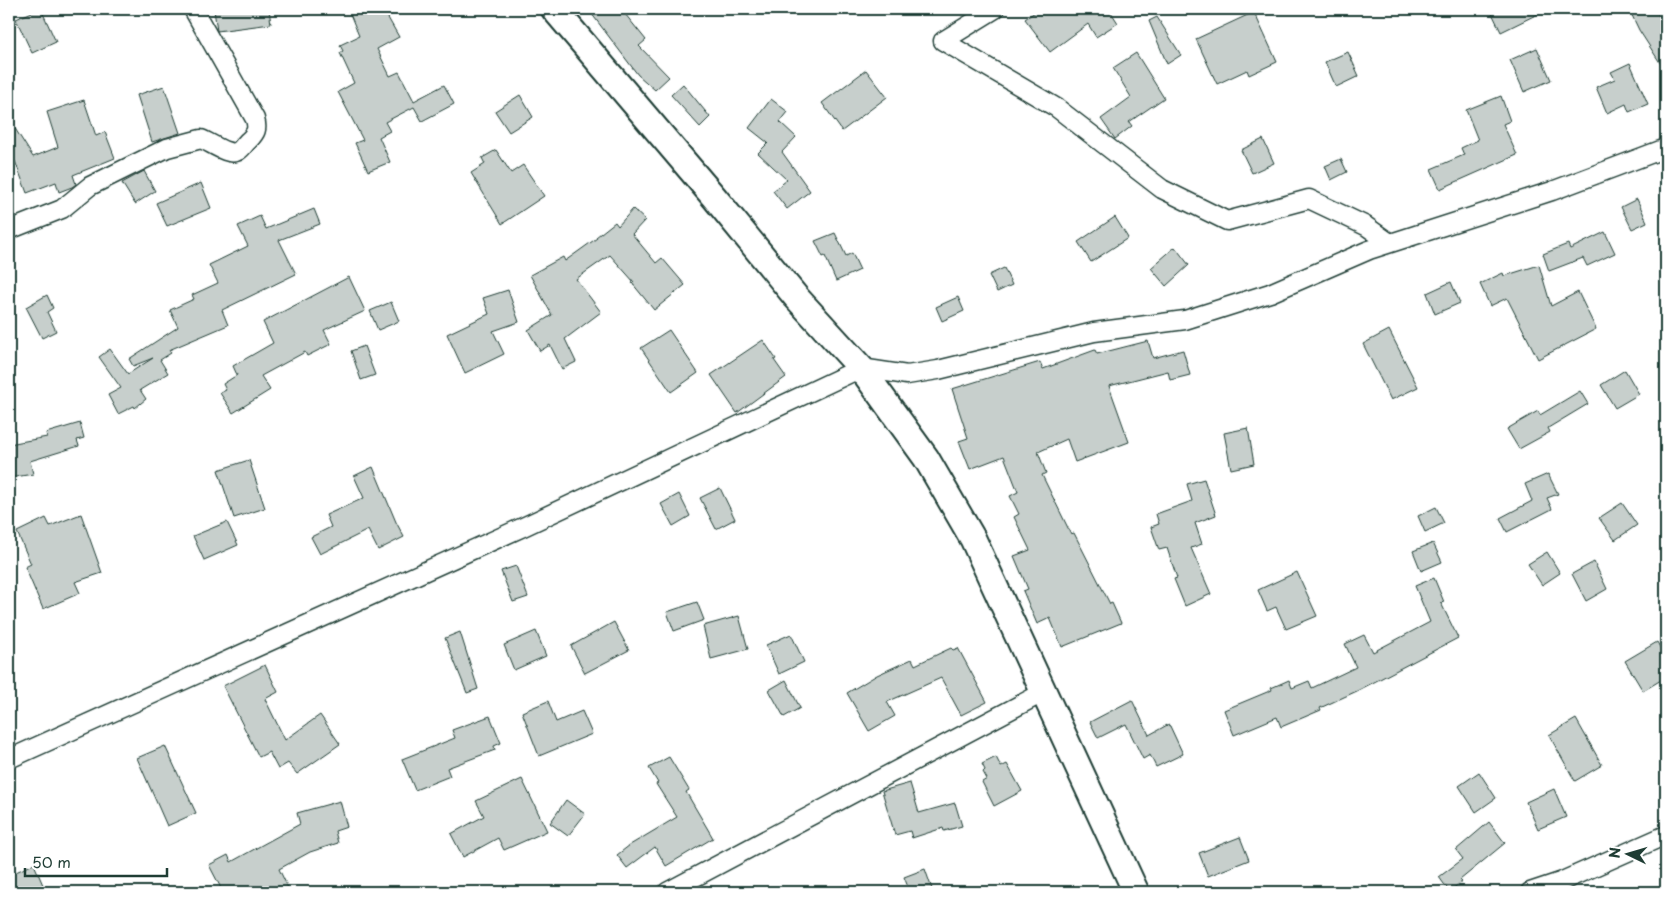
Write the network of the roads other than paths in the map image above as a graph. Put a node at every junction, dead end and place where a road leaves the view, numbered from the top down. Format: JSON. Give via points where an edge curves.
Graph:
{"nodes":[{"id":1,"x":193,"y":9,"type":"edge"},
{"id":2,"x":554,"y":9,"type":"edge"},
{"id":3,"x":995,"y":9,"type":"edge"},
{"id":4,"x":1666,"y":148,"type":"edge"},
{"id":5,"x":9,"y":230,"type":"edge"},
{"id":6,"x":1390,"y":243,"type":"junction"},
{"id":7,"x":861,"y":368,"type":"junction"},
{"id":8,"x":1044,"y":692,"type":"junction"},
{"id":9,"x":9,"y":758,"type":"edge"},
{"id":10,"x":1666,"y":835,"type":"edge"},
{"id":11,"x":667,"y":892,"type":"edge"},
{"id":12,"x":1136,"y":892,"type":"edge"},
{"id":13,"x":1530,"y":892,"type":"edge"}],
"edges":[{"from":1,"to":5,"type":"street","via":[[255,120],[256,132],[233,153],[201,139],[167,148],[90,186],[62,209]]},
{"from":2,"to":7,"type":"street","via":[[796,296]]},
{"from":3,"to":6,"type":"street","via":[[943,41],[1057,108],[1162,189],[1227,221],[1309,199],[1366,226]]},
{"from":4,"to":6,"type":"street","via":[[1552,191]]},
{"from":6,"to":7,"type":"street","via":[[1270,293],[1185,320],[1094,332],[907,375]]},
{"from":7,"to":8,"type":"street","via":[[926,458],[973,539]]},
{"from":7,"to":9,"type":"street","via":[[523,527]]},
{"from":8,"to":11,"type":"street"},
{"from":8,"to":12,"type":"street"},
{"from":10,"to":13,"type":"street"}]}
